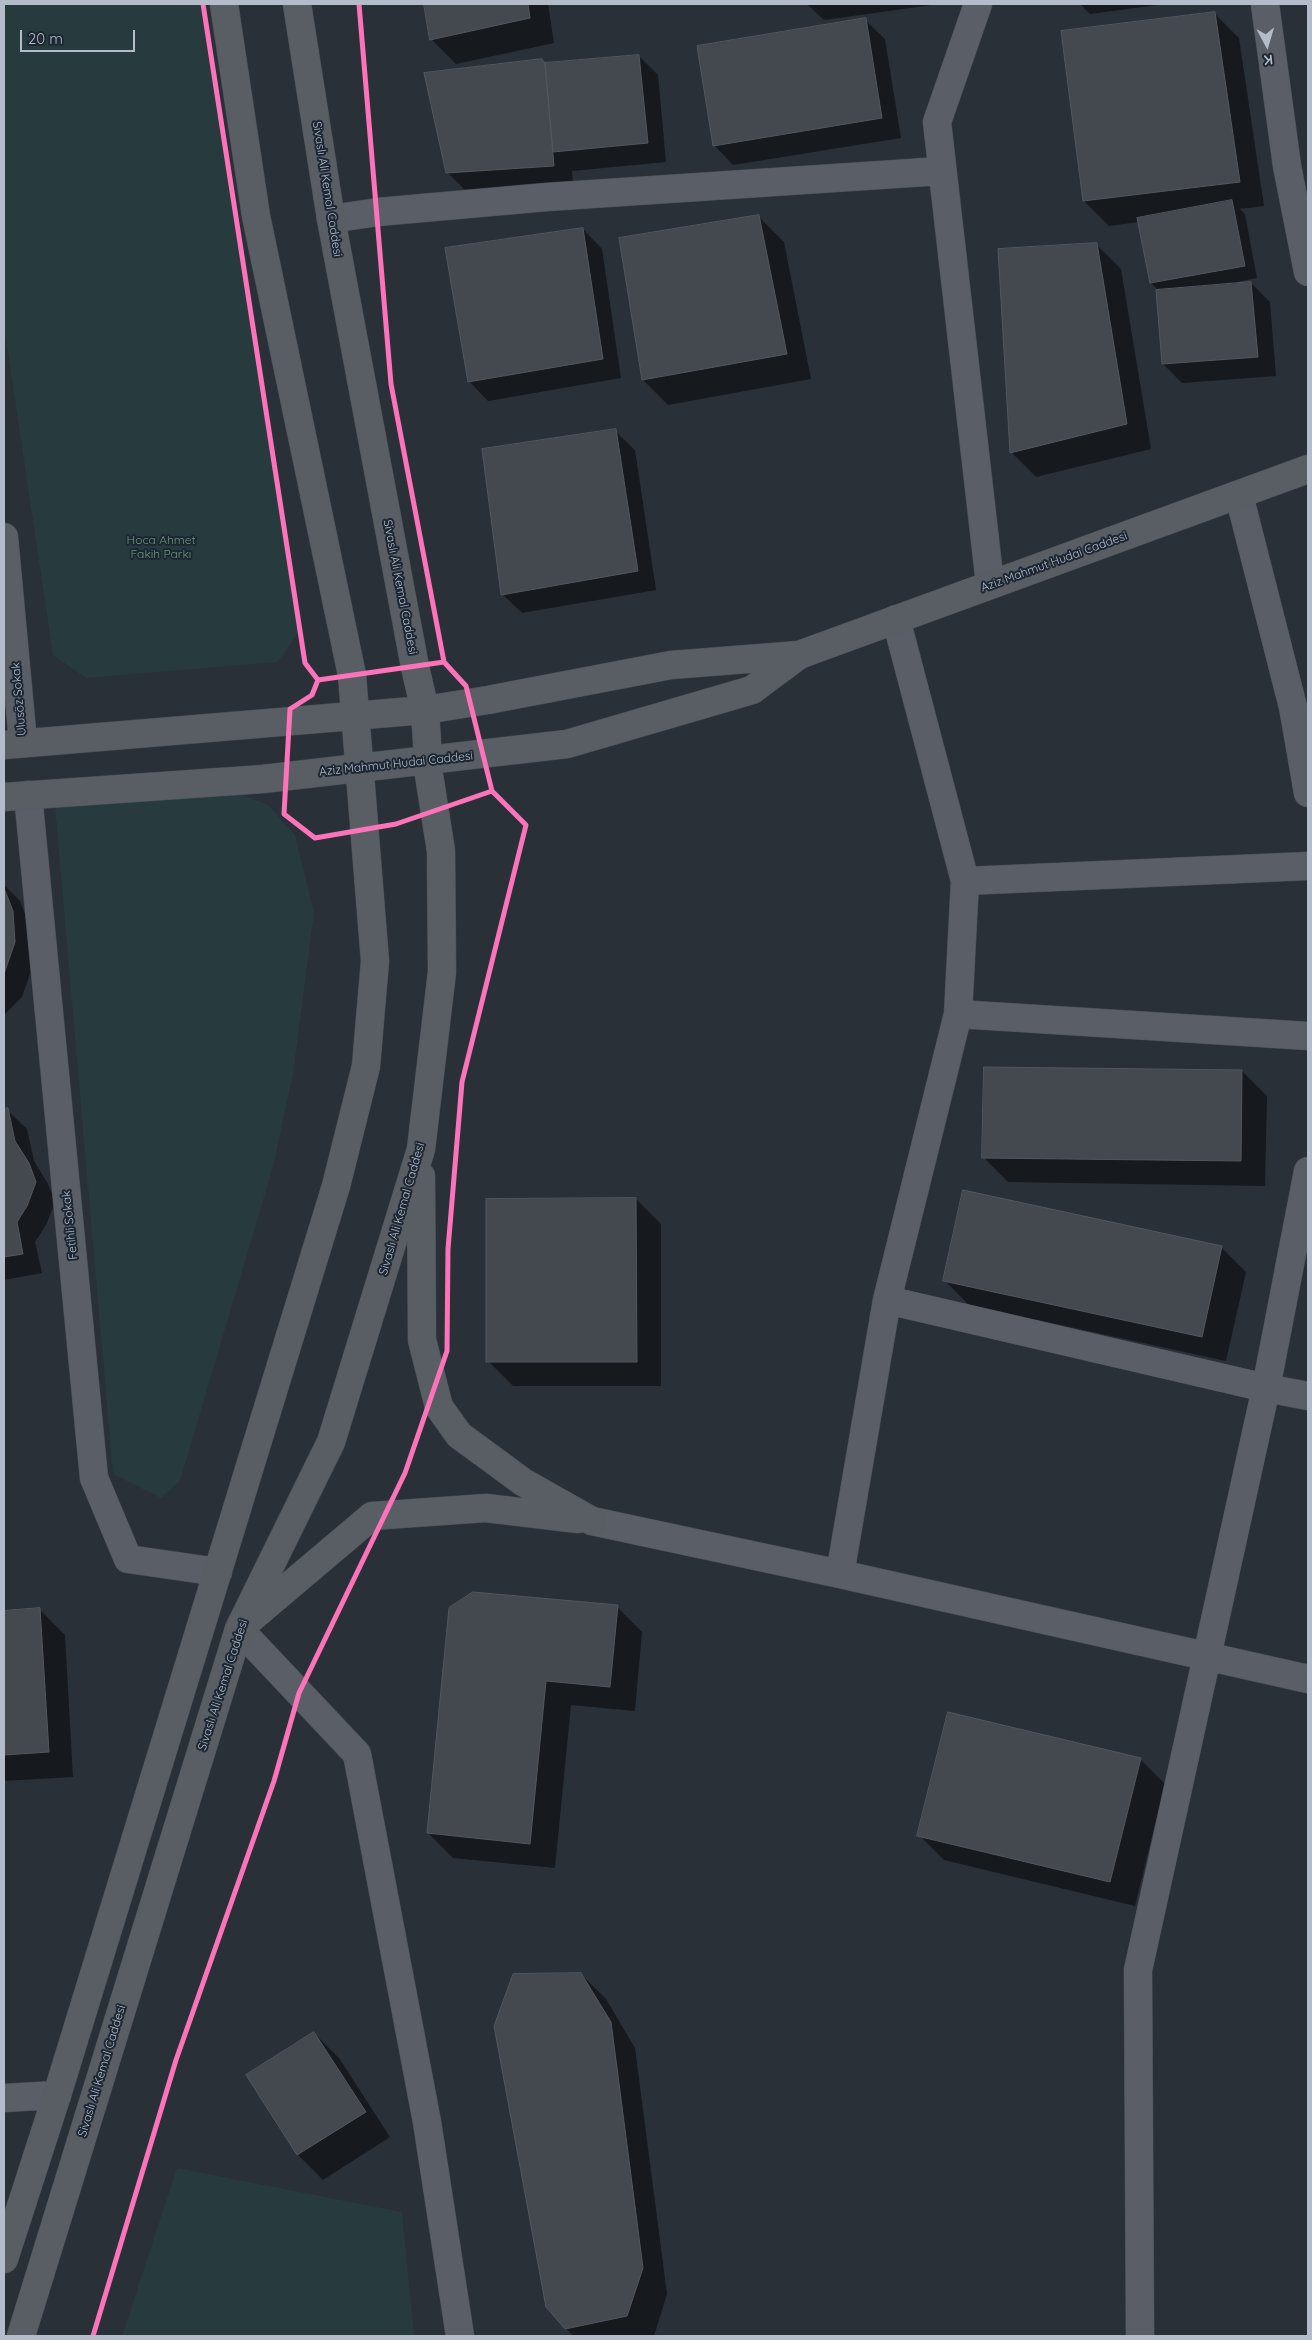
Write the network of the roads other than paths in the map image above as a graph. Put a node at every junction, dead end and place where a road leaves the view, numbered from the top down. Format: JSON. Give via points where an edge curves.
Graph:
{"nodes":[{"id":1,"x":224,"y":4,"type":"edge"},
{"id":2,"x":297,"y":4,"type":"edge"},
{"id":3,"x":978,"y":4,"type":"edge"},
{"id":4,"x":1265,"y":4,"type":"edge"},
{"id":5,"x":941,"y":171,"type":"junction"},
{"id":6,"x":331,"y":219,"type":"junction"},
{"id":7,"x":1308,"y":272,"type":"edge"},
{"id":8,"x":1308,"y":469,"type":"edge"},
{"id":9,"x":1239,"y":495,"type":"junction"},
{"id":10,"x":4,"y":537,"type":"edge"},
{"id":11,"x":990,"y":584,"type":"junction"},
{"id":12,"x":896,"y":619,"type":"junction"},
{"id":13,"x":799,"y":655,"type":"junction"},
{"id":14,"x":425,"y":710,"type":"junction"},
{"id":15,"x":354,"y":715,"type":"junction"},
{"id":16,"x":13,"y":744,"type":"edge"},
{"id":17,"x":428,"y":760,"type":"junction"},
{"id":18,"x":358,"y":768,"type":"junction"},
{"id":19,"x":1308,"y":792,"type":"edge"},
{"id":20,"x":16,"y":796,"type":"edge"},
{"id":21,"x":1308,"y":866,"type":"edge"},
{"id":22,"x":965,"y":881,"type":"junction"},
{"id":23,"x":958,"y":1014,"type":"junction"},
{"id":24,"x":1308,"y":1036,"type":"edge"},
{"id":25,"x":421,"y":1149,"type":"junction"},
{"id":26,"x":1308,"y":1171,"type":"edge"},
{"id":27,"x":887,"y":1300,"type":"junction"},
{"id":28,"x":1266,"y":1388,"type":"junction"},
{"id":29,"x":1308,"y":1396,"type":"edge"},
{"id":30,"x":592,"y":1521,"type":"junction"},
{"id":31,"x":218,"y":1572,"type":"junction"},
{"id":32,"x":840,"y":1574,"type":"junction"},
{"id":33,"x":239,"y":1629,"type":"junction"},
{"id":34,"x":1206,"y":1655,"type":"junction"},
{"id":35,"x":1308,"y":1679,"type":"edge"},
{"id":36,"x":57,"y":2095,"type":"junction"},
{"id":37,"x":4,"y":2098,"type":"edge"},
{"id":38,"x":4,"y":2259,"type":"edge"},
{"id":39,"x":21,"y":2336,"type":"edge"},
{"id":40,"x":460,"y":2336,"type":"edge"},
{"id":41,"x":1140,"y":2336,"type":"edge"}],
"edges":[{"from":1,"to":15,"type":"main road","via":[[256,216],[352,675]]},
{"from":2,"to":6,"type":"main road","name":"Sivaslı Ali Kemal Caddesi"},
{"from":3,"to":5,"type":"street","via":[[937,122]]},
{"from":4,"to":7,"type":"street","via":[[1287,166]]},
{"from":5,"to":6,"type":"street","via":[[547,197]]},
{"from":5,"to":11,"type":"street"},
{"from":6,"to":14,"type":"main road","name":"Sivaslı Ali Kemal Caddesi"},
{"from":8,"to":9,"type":"main road","name":"Aziz Mahmut Hudai Caddesi"},
{"from":9,"to":11,"type":"main road","name":"Aziz Mahmut Hudai Caddesi"},
{"from":9,"to":19,"type":"street","via":[[1293,707]]},
{"from":10,"to":16,"type":"street","name":"Ulusöz Sokak"},
{"from":11,"to":12,"type":"main road","name":"Aziz Mahmut Hudai Caddesi"},
{"from":12,"to":13,"type":"main road","name":"Aziz Mahmut Hudai Caddesi"},
{"from":12,"to":22,"type":"street"},
{"from":13,"to":14,"type":"main road","name":"Aziz Mahmut Hudai Caddesi","via":[[671,665]]},
{"from":13,"to":17,"type":"main road","name":"Aziz Mahmut Hudai Caddesi","via":[[752,690],[567,744]]},
{"from":14,"to":15,"type":"main road","name":"Aziz Mahmut Hudai Caddesi"},
{"from":14,"to":17,"type":"main road","name":"Sivaslı Ali Kemal Caddesi"},
{"from":15,"to":16,"type":"main road","name":"Aziz Mahmut Hudai Caddesi"},
{"from":15,"to":18,"type":"main road"},
{"from":17,"to":18,"type":"main road","name":"Aziz Mahmut Hudai Caddesi"},
{"from":17,"to":25,"type":"main road","name":"Sivaslı Ali Kemal Caddesi","via":[[441,851],[442,972]]},
{"from":18,"to":20,"type":"main road","name":"Aziz Mahmut Hudai Caddesi","via":[[263,779]]},
{"from":18,"to":31,"type":"main road","via":[[375,961],[366,1066],[336,1186]]},
{"from":20,"to":31,"type":"street","name":"Fetihli Sokak","via":[[94,1478],[128,1559]]},
{"from":21,"to":22,"type":"street"},
{"from":22,"to":23,"type":"street"},
{"from":23,"to":24,"type":"street"},
{"from":23,"to":27,"type":"street"},
{"from":25,"to":30,"type":"main road","via":[[422,1340],[439,1407],[460,1435],[523,1482]]},
{"from":25,"to":33,"type":"main road","name":"Sivaslı Ali Kemal Caddesi","via":[[330,1442]]},
{"from":26,"to":28,"type":"street"},
{"from":27,"to":28,"type":"street"},
{"from":27,"to":32,"type":"street"},
{"from":28,"to":29,"type":"street"},
{"from":28,"to":34,"type":"street"},
{"from":30,"to":32,"type":"street"},
{"from":30,"to":33,"type":"main road","via":[[486,1508],[372,1516]]},
{"from":31,"to":36,"type":"main road"},
{"from":32,"to":34,"type":"street"},
{"from":33,"to":39,"type":"main road","name":"Sivaslı Ali Kemal Caddesi"},
{"from":33,"to":40,"type":"street","via":[[357,1754],[427,2122]]},
{"from":34,"to":35,"type":"street"},
{"from":34,"to":41,"type":"street","via":[[1138,1970]]},
{"from":36,"to":37,"type":"street"},
{"from":36,"to":38,"type":"main road"}]}
